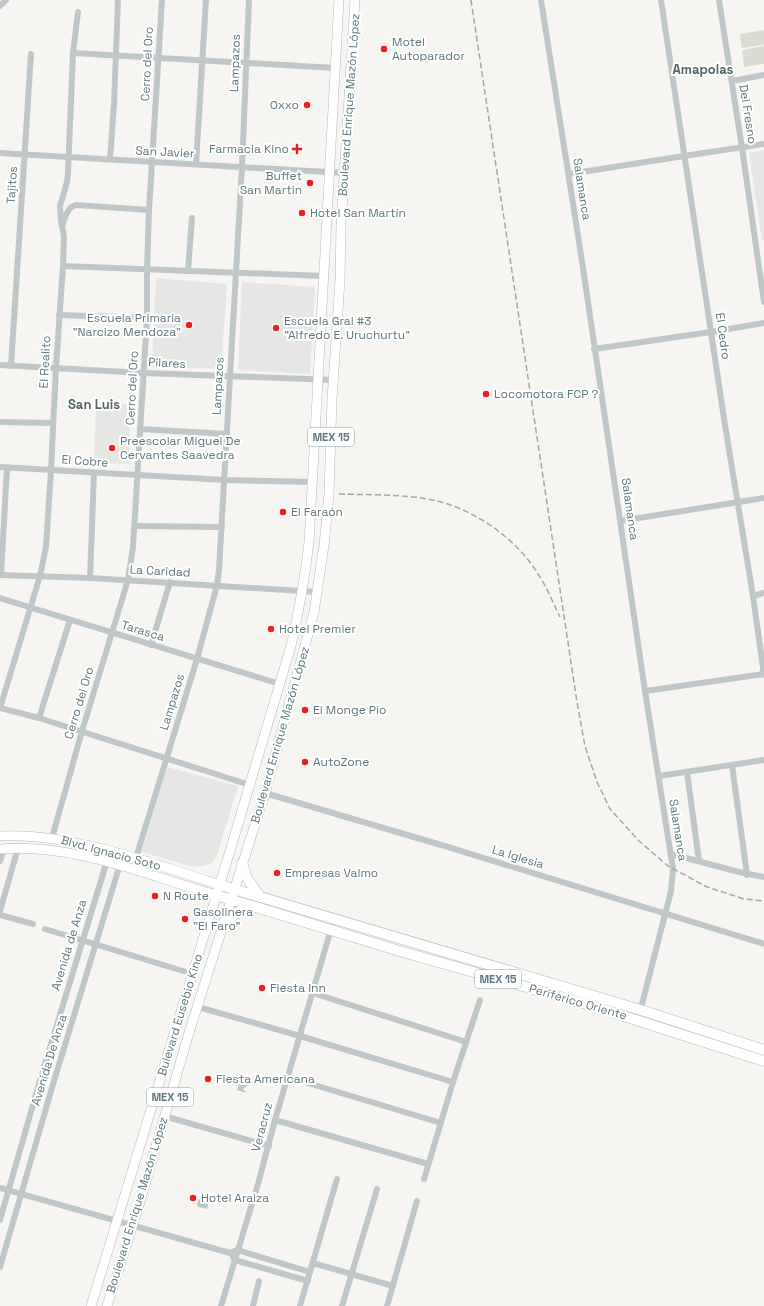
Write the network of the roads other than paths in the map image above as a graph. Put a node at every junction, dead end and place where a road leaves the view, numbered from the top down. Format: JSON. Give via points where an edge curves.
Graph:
{"nodes":[{"id":1,"x":6,"y":0,"type":"edge"},
{"id":2,"x":118,"y":0,"type":"edge"},
{"id":3,"x":162,"y":0,"type":"edge"},
{"id":4,"x":206,"y":0,"type":"edge"},
{"id":5,"x":249,"y":0,"type":"edge"},
{"id":6,"x":339,"y":0,"type":"edge"},
{"id":7,"x":355,"y":0,"type":"edge"},
{"id":8,"x":541,"y":0,"type":"edge"},
{"id":9,"x":662,"y":0,"type":"edge"},
{"id":10,"x":719,"y":0,"type":"edge"},
{"id":11,"x":0,"y":6,"type":"edge"},
{"id":12,"x":78,"y":12,"type":"dead end"},
{"id":13,"x":73,"y":53,"type":"junction"},
{"id":14,"x":31,"y":54,"type":"dead end"},
{"id":15,"x":115,"y":55,"type":"junction"},
{"id":16,"x":159,"y":58,"type":"junction"},
{"id":17,"x":202,"y":60,"type":"junction"},
{"id":18,"x":246,"y":62,"type":"junction"},
{"id":19,"x":335,"y":68,"type":"junction"},
{"id":20,"x":764,"y":75,"type":"edge"},
{"id":21,"x":732,"y":81,"type":"junction"},
{"id":22,"x":764,"y":144,"type":"edge"},
{"id":23,"x":742,"y":148,"type":"junction"},
{"id":24,"x":0,"y":153,"type":"edge"},
{"id":25,"x":25,"y":154,"type":"junction"},
{"id":26,"x":684,"y":156,"type":"junction"},
{"id":27,"x":68,"y":157,"type":"junction"},
{"id":28,"x":110,"y":160,"type":"junction"},
{"id":29,"x":152,"y":162,"type":"junction"},
{"id":30,"x":196,"y":164,"type":"junction"},
{"id":31,"x":242,"y":167,"type":"junction"},
{"id":32,"x":328,"y":172,"type":"junction"},
{"id":33,"x":344,"y":173,"type":"junction"},
{"id":34,"x":569,"y":174,"type":"junction"},
{"id":35,"x":149,"y":210,"type":"junction"},
{"id":36,"x":192,"y":218,"type":"dead end"},
{"id":37,"x":62,"y":226,"type":"junction"},
{"id":38,"x":63,"y":266,"type":"junction"},
{"id":39,"x":147,"y":270,"type":"junction"},
{"id":40,"x":188,"y":270,"type":"junction"},
{"id":41,"x":236,"y":272,"type":"junction"},
{"id":42,"x":323,"y":276,"type":"junction"},
{"id":43,"x":764,"y":302,"type":"edge"},
{"id":44,"x":59,"y":315,"type":"junction"},
{"id":45,"x":147,"y":318,"type":"junction"},
{"id":46,"x":764,"y":323,"type":"edge"},
{"id":47,"x":711,"y":332,"type":"junction"},
{"id":48,"x":594,"y":349,"type":"junction"},
{"id":49,"x":0,"y":365,"type":"edge"},
{"id":50,"x":12,"y":366,"type":"junction"},
{"id":51,"x":56,"y":367,"type":"junction"},
{"id":52,"x":144,"y":373,"type":"junction"},
{"id":53,"x":229,"y":377,"type":"junction"},
{"id":54,"x":318,"y":380,"type":"junction"},
{"id":55,"x":334,"y":380,"type":"junction"},
{"id":56,"x":0,"y":422,"type":"edge"},
{"id":57,"x":53,"y":423,"type":"junction"},
{"id":58,"x":140,"y":429,"type":"junction"},
{"id":59,"x":227,"y":434,"type":"junction"},
{"id":60,"x":0,"y":467,"type":"edge"},
{"id":61,"x":7,"y":468,"type":"junction"},
{"id":62,"x":51,"y":470,"type":"junction"},
{"id":63,"x":94,"y":473,"type":"junction"},
{"id":64,"x":138,"y":475,"type":"junction"},
{"id":65,"x":225,"y":480,"type":"junction"},
{"id":66,"x":313,"y":482,"type":"junction"},
{"id":67,"x":764,"y":498,"type":"edge"},
{"id":68,"x":737,"y":502,"type":"junction"},
{"id":69,"x":620,"y":521,"type":"junction"},
{"id":70,"x":135,"y":526,"type":"junction"},
{"id":71,"x":222,"y":527,"type":"junction"},
{"id":72,"x":0,"y":574,"type":"edge"},
{"id":73,"x":40,"y":576,"type":"junction"},
{"id":74,"x":90,"y":578,"type":"junction"},
{"id":75,"x":128,"y":580,"type":"junction"},
{"id":76,"x":170,"y":582,"type":"junction"},
{"id":77,"x":217,"y":585,"type":"junction"},
{"id":78,"x":302,"y":591,"type":"junction"},
{"id":79,"x":318,"y":592,"type":"junction"},
{"id":80,"x":764,"y":593,"type":"edge"},
{"id":81,"x":753,"y":596,"type":"junction"},
{"id":82,"x":0,"y":598,"type":"edge"},
{"id":83,"x":30,"y":608,"type":"junction"},
{"id":84,"x":70,"y":620,"type":"junction"},
{"id":85,"x":113,"y":633,"type":"junction"},
{"id":86,"x":151,"y":645,"type":"junction"},
{"id":87,"x":197,"y":659,"type":"junction"},
{"id":88,"x":764,"y":675,"type":"edge"},
{"id":89,"x":280,"y":684,"type":"junction"},
{"id":90,"x":645,"y":691,"type":"junction"},
{"id":91,"x":0,"y":708,"type":"edge"},
{"id":92,"x":39,"y":718,"type":"junction"},
{"id":93,"x":82,"y":731,"type":"junction"},
{"id":94,"x":166,"y":760,"type":"junction"},
{"id":95,"x":764,"y":760,"type":"edge"},
{"id":96,"x":732,"y":765,"type":"junction"},
{"id":97,"x":687,"y":772,"type":"junction"},
{"id":98,"x":659,"y":776,"type":"junction"},
{"id":99,"x":250,"y":785,"type":"junction"},
{"id":100,"x":265,"y":793,"type":"junction"},
{"id":101,"x":0,"y":836,"type":"edge"},
{"id":102,"x":52,"y":838,"type":"junction"},
{"id":103,"x":18,"y":848,"type":"junction"},
{"id":104,"x":2,"y":849,"type":"edge"},
{"id":105,"x":671,"y":854,"type":"junction"},
{"id":106,"x":136,"y":858,"type":"junction"},
{"id":107,"x":0,"y":861,"type":"edge"},
{"id":108,"x":699,"y":861,"type":"junction"},
{"id":109,"x":107,"y":862,"type":"junction"},
{"id":110,"x":120,"y":863,"type":"junction"},
{"id":111,"x":242,"y":863,"type":"junction"},
{"id":112,"x":747,"y":874,"type":"junction"},
{"id":113,"x":764,"y":877,"type":"edge"},
{"id":114,"x":218,"y":890,"type":"junction"},
{"id":115,"x":232,"y":894,"type":"junction"},
{"id":116,"x":260,"y":897,"type":"junction"},
{"id":117,"x":93,"y":903,"type":"junction"},
{"id":118,"x":253,"y":906,"type":"junction"},
{"id":119,"x":106,"y":907,"type":"junction"},
{"id":120,"x":0,"y":911,"type":"edge"},
{"id":121,"x":666,"y":914,"type":"junction"},
{"id":122,"x":0,"y":915,"type":"edge"},
{"id":123,"x":334,"y":919,"type":"junction"},
{"id":124,"x":33,"y":924,"type":"dead end"},
{"id":125,"x":223,"y":924,"type":"junction"},
{"id":126,"x":45,"y":928,"type":"dead end"},
{"id":127,"x":331,"y":930,"type":"junction"},
{"id":128,"x":82,"y":940,"type":"junction"},
{"id":129,"x":95,"y":944,"type":"junction"},
{"id":130,"x":764,"y":944,"type":"edge"},
{"id":131,"x":193,"y":974,"type":"junction"},
{"id":132,"x":313,"y":993,"type":"junction"},
{"id":133,"x":480,"y":1000,"type":"dead end"},
{"id":134,"x":198,"y":1008,"type":"junction"},
{"id":135,"x":639,"y":1015,"type":"junction"},
{"id":136,"x":300,"y":1036,"type":"junction"},
{"id":137,"x":466,"y":1042,"type":"junction"},
{"id":138,"x":764,"y":1050,"type":"edge"},
{"id":139,"x":764,"y":1061,"type":"edge"},
{"id":140,"x":41,"y":1077,"type":"junction"},
{"id":141,"x":288,"y":1078,"type":"junction"},
{"id":142,"x":54,"y":1081,"type":"junction"},
{"id":143,"x":453,"y":1082,"type":"junction"},
{"id":144,"x":164,"y":1116,"type":"junction"},
{"id":145,"x":276,"y":1120,"type":"junction"},
{"id":146,"x":441,"y":1123,"type":"junction"},
{"id":147,"x":268,"y":1146,"type":"junction"},
{"id":148,"x":428,"y":1164,"type":"junction"},
{"id":149,"x":337,"y":1179,"type":"dead end"},
{"id":150,"x":424,"y":1179,"type":"dead end"},
{"id":151,"x":0,"y":1188,"type":"edge"},
{"id":152,"x":377,"y":1189,"type":"dead end"},
{"id":153,"x":9,"y":1190,"type":"junction"},
{"id":154,"x":21,"y":1193,"type":"junction"},
{"id":155,"x":417,"y":1200,"type":"dead end"},
{"id":156,"x":0,"y":1220,"type":"edge"},
{"id":157,"x":117,"y":1220,"type":"junction"},
{"id":158,"x":132,"y":1225,"type":"junction"},
{"id":159,"x":238,"y":1250,"type":"junction"},
{"id":160,"x":230,"y":1253,"type":"junction"},
{"id":161,"x":235,"y":1260,"type":"junction"},
{"id":162,"x":313,"y":1263,"type":"junction"},
{"id":163,"x":287,"y":1265,"type":"junction"},
{"id":164,"x":0,"y":1267,"type":"edge"},
{"id":165,"x":310,"y":1272,"type":"junction"},
{"id":166,"x":284,"y":1274,"type":"junction"},
{"id":167,"x":352,"y":1274,"type":"junction"},
{"id":168,"x":260,"y":1281,"type":"dead end"},
{"id":169,"x":308,"y":1281,"type":"junction"},
{"id":170,"x":393,"y":1286,"type":"junction"},
{"id":171,"x":91,"y":1306,"type":"edge"},
{"id":172,"x":107,"y":1306,"type":"edge"},
{"id":173,"x":221,"y":1306,"type":"edge"},
{"id":174,"x":253,"y":1306,"type":"edge"},
{"id":175,"x":300,"y":1306,"type":"edge"},
{"id":176,"x":342,"y":1306,"type":"edge"},
{"id":177,"x":387,"y":1306,"type":"edge"}],
"edges":[{"from":1,"to":11,"type":"street"},
{"from":2,"to":15,"type":"street"},
{"from":3,"to":16,"type":"street","name":"Cerro del Oro"},
{"from":4,"to":17,"type":"street"},
{"from":5,"to":18,"type":"street","name":"Lampazos"},
{"from":6,"to":19,"type":"main road","name":"Boulevard Enrique Mazón López","number":"MEX 15"},
{"from":7,"to":33,"type":"main road","name":"Boulevard Enrique Mazón López","number":"MEX 15"},
{"from":8,"to":34,"type":"street","name":"Salamanca"},
{"from":9,"to":26,"type":"street","name":"El Cedro"},
{"from":10,"to":21,"type":"street","name":"Del Fresno"},
{"from":12,"to":13,"type":"street","name":"El Realito"},
{"from":13,"to":15,"type":"street"},
{"from":13,"to":27,"type":"street","name":"El Realito"},
{"from":14,"to":25,"type":"street","name":"Tajitos"},
{"from":15,"to":16,"type":"street"},
{"from":15,"to":28,"type":"street"},
{"from":16,"to":17,"type":"street"},
{"from":16,"to":29,"type":"street","name":"Cerro del Oro"},
{"from":17,"to":18,"type":"street"},
{"from":17,"to":30,"type":"street"},
{"from":18,"to":19,"type":"street"},
{"from":18,"to":31,"type":"street","name":"Lampazos"},
{"from":19,"to":32,"type":"main road","name":"Boulevard Enrique Mazón López","number":"MEX 15"},
{"from":20,"to":21,"type":"street"},
{"from":21,"to":23,"type":"street","name":"Del Fresno"},
{"from":22,"to":23,"type":"street"},
{"from":23,"to":26,"type":"street"},
{"from":23,"to":43,"type":"street","name":"Del Fresno"},
{"from":24,"to":25,"type":"street","name":"San Javier"},
{"from":25,"to":27,"type":"street","name":"San Javier"},
{"from":25,"to":50,"type":"street","name":"Tajitos"},
{"from":26,"to":34,"type":"street"},
{"from":26,"to":47,"type":"street","name":"El Cedro"},
{"from":27,"to":28,"type":"street","name":"San Javier"},
{"from":27,"to":37,"type":"street","name":"El Realito","via":[[67,182],[60,206]]},
{"from":28,"to":29,"type":"street","name":"San Javier"},
{"from":29,"to":30,"type":"street","name":"San Javier"},
{"from":29,"to":35,"type":"street","name":"Cerro del Oro"},
{"from":30,"to":31,"type":"street","name":"San Javier"},
{"from":31,"to":32,"type":"street","name":"San Javier"},
{"from":31,"to":41,"type":"street","name":"Lampazos"},
{"from":32,"to":33,"type":"street","name":"San Javier"},
{"from":32,"to":42,"type":"main road","name":"Boulevard Enrique Mazón López","number":"MEX 15"},
{"from":33,"to":55,"type":"main road","name":"Boulevard Enrique Mazón López","number":"MEX 15"},
{"from":34,"to":48,"type":"street","name":"Salamanca"},
{"from":35,"to":37,"type":"street","via":[[76,205],[69,209]]},
{"from":35,"to":39,"type":"street","name":"Cerro del Oro"},
{"from":36,"to":40,"type":"street"},
{"from":37,"to":38,"type":"street","name":"El Realito"},
{"from":38,"to":39,"type":"street"},
{"from":38,"to":44,"type":"street","name":"El Realito"},
{"from":39,"to":40,"type":"street"},
{"from":39,"to":45,"type":"street","name":"Cerro del Oro"},
{"from":40,"to":41,"type":"street"},
{"from":41,"to":42,"type":"street"},
{"from":41,"to":53,"type":"street","name":"Lampazos"},
{"from":42,"to":54,"type":"main road","name":"Boulevard Enrique Mazón López","number":"MEX 15"},
{"from":44,"to":45,"type":"street"},
{"from":44,"to":51,"type":"street","name":"El Realito"},
{"from":45,"to":52,"type":"street","name":"Cerro del Oro"},
{"from":46,"to":47,"type":"street"},
{"from":47,"to":48,"type":"street"},
{"from":47,"to":68,"type":"street","name":"El Cedro"},
{"from":48,"to":69,"type":"street","name":"Salamanca"},
{"from":49,"to":50,"type":"street","name":"Pilares"},
{"from":50,"to":51,"type":"street","name":"Pilares"},
{"from":51,"to":52,"type":"street","name":"Pilares"},
{"from":51,"to":57,"type":"street","name":"El Realito"},
{"from":52,"to":53,"type":"street","name":"Pilares"},
{"from":52,"to":58,"type":"street","name":"Cerro del Oro"},
{"from":53,"to":54,"type":"street","name":"Pilares"},
{"from":53,"to":59,"type":"street","name":"Lampazos"},
{"from":54,"to":55,"type":"street","name":"Pilares"},
{"from":54,"to":66,"type":"main road","name":"Boulevard Enrique Mazón López","number":"MEX 15"},
{"from":55,"to":79,"type":"main road","name":"Boulevard Enrique Mazón López","number":"MEX 15","via":[[329,494]]},
{"from":56,"to":57,"type":"street"},
{"from":57,"to":62,"type":"street","name":"El Realito"},
{"from":58,"to":59,"type":"street"},
{"from":58,"to":64,"type":"street","name":"Cerro del Oro"},
{"from":59,"to":65,"type":"street","name":"Lampazos"},
{"from":60,"to":61,"type":"street","name":"El Cobre"},
{"from":61,"to":62,"type":"street","name":"El Cobre"},
{"from":61,"to":72,"type":"street"},
{"from":62,"to":63,"type":"street","name":"El Cobre"},
{"from":62,"to":73,"type":"street","name":"El Realito","via":[[46,547]]},
{"from":63,"to":64,"type":"street","name":"El Cobre"},
{"from":63,"to":74,"type":"street"},
{"from":64,"to":65,"type":"street","name":"El Cobre"},
{"from":64,"to":70,"type":"street","name":"Cerro del Oro"},
{"from":65,"to":66,"type":"street","name":"El Cobre"},
{"from":65,"to":71,"type":"street","name":"Lampazos"},
{"from":66,"to":78,"type":"main road","name":"Boulevard Enrique Mazón López","number":"MEX 15","via":[[309,542]]},
{"from":67,"to":68,"type":"street"},
{"from":68,"to":69,"type":"street"},
{"from":68,"to":81,"type":"street","name":"El Cedro"},
{"from":69,"to":90,"type":"street","name":"Salamanca"},
{"from":70,"to":71,"type":"street"},
{"from":70,"to":75,"type":"street","name":"Cerro del Oro"},
{"from":71,"to":77,"type":"street","name":"Lampazos"},
{"from":72,"to":73,"type":"street","name":"La Caridad"},
{"from":73,"to":74,"type":"street","name":"La Caridad"},
{"from":73,"to":83,"type":"street","name":"El Realito"},
{"from":74,"to":75,"type":"street","name":"La Caridad"},
{"from":75,"to":76,"type":"street","name":"La Caridad"},
{"from":75,"to":85,"type":"street","name":"Cerro del Oro"},
{"from":76,"to":77,"type":"street","name":"La Caridad"},
{"from":76,"to":86,"type":"street"},
{"from":77,"to":78,"type":"street","name":"La Caridad"},
{"from":77,"to":87,"type":"street","name":"Lampazos"},
{"from":78,"to":79,"type":"street","name":"La Caridad"},
{"from":78,"to":89,"type":"main road","name":"Boulevard Enrique Mazón López","number":"MEX 15"},
{"from":79,"to":100,"type":"main road","name":"Boulevard Enrique Mazón López","number":"MEX 15"},
{"from":80,"to":81,"type":"street"},
{"from":81,"to":88,"type":"street","name":"El Cedro"},
{"from":82,"to":83,"type":"street","name":"Tarasca"},
{"from":83,"to":84,"type":"street","name":"Tarasca"},
{"from":83,"to":91,"type":"street","name":"El Realito"},
{"from":84,"to":85,"type":"street","name":"Tarasca"},
{"from":84,"to":92,"type":"street"},
{"from":85,"to":86,"type":"street","name":"Tarasca"},
{"from":85,"to":93,"type":"street","name":"Cerro del Oro"},
{"from":86,"to":87,"type":"street","name":"Tarasca"},
{"from":87,"to":89,"type":"street","name":"Tarasca"},
{"from":87,"to":94,"type":"street","name":"Lampazos"},
{"from":88,"to":90,"type":"street"},
{"from":89,"to":99,"type":"main road","name":"Boulevard Enrique Mazón López","number":"MEX 15"},
{"from":90,"to":98,"type":"street","name":"Salamanca"},
{"from":91,"to":92,"type":"street"},
{"from":92,"to":93,"type":"street"},
{"from":93,"to":94,"type":"street"},
{"from":93,"to":102,"type":"street","name":"Cerro del Oro"},
{"from":94,"to":99,"type":"street"},
{"from":94,"to":106,"type":"street","name":"Lampazos"},
{"from":95,"to":96,"type":"street"},
{"from":96,"to":97,"type":"street"},
{"from":96,"to":112,"type":"street"},
{"from":97,"to":98,"type":"street"},
{"from":97,"to":108,"type":"street"},
{"from":98,"to":105,"type":"street","name":"Salamanca"},
{"from":99,"to":114,"type":"main road","name":"Boulevard Enrique Mazón López","number":"MEX 15"},
{"from":100,"to":111,"type":"main road","name":"Boulevard Enrique Mazón López","number":"MEX 15"},
{"from":100,"to":121,"type":"street","name":"La Iglesia"},
{"from":101,"to":102,"type":"main road","name":"Blvd. Ignacio Soto"},
{"from":102,"to":104,"type":"main road","via":[[45,842],[14,842]]},
{"from":102,"to":106,"type":"main road","name":"Blvd. Ignacio Soto"},
{"from":103,"to":104,"type":"main road","name":"Blvd. Ignacio Soto"},
{"from":103,"to":109,"type":"main road","name":"Blvd. Ignacio Soto","via":[[46,849]]},
{"from":103,"to":120,"type":"street"},
{"from":104,"to":107,"type":"street"},
{"from":105,"to":108,"type":"street"},
{"from":105,"to":121,"type":"street","name":"Salamanca","via":[[672,883]]},
{"from":106,"to":110,"type":"main road","via":[[133,864]]},
{"from":106,"to":114,"type":"main road","name":"Blvd. Ignacio Soto"},
{"from":108,"to":112,"type":"street"},
{"from":109,"to":110,"type":"main road","name":"Blvd. Ignacio Soto"},
{"from":109,"to":117,"type":"street","name":"Avenida de Anza"},
{"from":110,"to":114,"type":"main road","name":"Blvd. Ignacio Soto"},
{"from":110,"to":119,"type":"street","name":"Avenida De Anza"},
{"from":111,"to":115,"type":"main road","name":"Boulevard Enrique Mazón López","number":"MEX 15"},
{"from":111,"to":116,"type":"highway","via":[[247,878]]},
{"from":112,"to":113,"type":"street"},
{"from":114,"to":115,"type":"highway"},
{"from":114,"to":131,"type":"main road","name":"Bulevard Eusebio Kino","number":"MEX 15"},
{"from":115,"to":116,"type":"highway","name":"Periferico Oriente","number":"MEX 15"},
{"from":115,"to":118,"type":"highway","name":"Periferico Oriente","number":"MEX 15"},
{"from":115,"to":125,"type":"main road","name":"Boulevard Enrique Mazón López","number":"MEX 15"},
{"from":116,"to":123,"type":"highway","name":"Periferico Oriente","number":"MEX 15"},
{"from":117,"to":119,"type":"street"},
{"from":117,"to":128,"type":"street","name":"Avenida de Anza"},
{"from":118,"to":125,"type":"highway","via":[[236,913]]},
{"from":118,"to":127,"type":"highway","name":"Periferico Oriente","number":"MEX 15"},
{"from":119,"to":129,"type":"street","name":"Avenida De Anza"},
{"from":121,"to":130,"type":"street","name":"La Iglesia"},
{"from":121,"to":135,"type":"street","name":"Salamanca"},
{"from":122,"to":124,"type":"street"},
{"from":123,"to":127,"type":"street","name":"Veracruz"},
{"from":123,"to":135,"type":"highway","name":"Periferico Oriente","number":"MEX 15"},
{"from":125,"to":134,"type":"main road","name":"Boulevard Enrique Mazón López","number":"MEX 15"},
{"from":126,"to":128,"type":"street"},
{"from":127,"to":132,"type":"street","name":"Veracruz"},
{"from":127,"to":135,"type":"highway","name":"Periferico Oriente","number":"MEX 15"},
{"from":128,"to":129,"type":"street"},
{"from":128,"to":140,"type":"street","name":"Avenida de Anza"},
{"from":129,"to":131,"type":"street"},
{"from":129,"to":142,"type":"street","name":"Avenida De Anza"},
{"from":131,"to":157,"type":"main road","name":"Bulevard Eusebio Kino","number":"MEX 15"},
{"from":132,"to":136,"type":"street","name":"Veracruz"},
{"from":132,"to":137,"type":"street"},
{"from":133,"to":137,"type":"street"},
{"from":134,"to":136,"type":"street"},
{"from":134,"to":144,"type":"main road","name":"Boulevard Enrique Mazón López","number":"MEX 15"},
{"from":135,"to":138,"type":"highway","name":"Periferico Oriente","number":"MEX 15"},
{"from":135,"to":139,"type":"highway","name":"Periferico Oriente","number":"MEX 15"},
{"from":136,"to":141,"type":"street","name":"Veracruz"},
{"from":136,"to":143,"type":"street"},
{"from":137,"to":143,"type":"street"},
{"from":140,"to":142,"type":"street"},
{"from":140,"to":153,"type":"street","name":"Avenida de Anza"},
{"from":141,"to":145,"type":"street","name":"Veracruz"},
{"from":141,"to":146,"type":"street"},
{"from":142,"to":154,"type":"street","name":"Avenida De Anza"},
{"from":143,"to":146,"type":"street"},
{"from":144,"to":147,"type":"street"},
{"from":144,"to":158,"type":"main road","name":"Boulevard Enrique Mazón López","number":"MEX 15"},
{"from":145,"to":147,"type":"street","name":"Veracruz"},
{"from":145,"to":148,"type":"street"},
{"from":146,"to":148,"type":"street"},
{"from":147,"to":159,"type":"street","name":"Veracruz"},
{"from":148,"to":150,"type":"street"},
{"from":149,"to":162,"type":"street"},
{"from":151,"to":153,"type":"street"},
{"from":152,"to":167,"type":"street"},
{"from":153,"to":154,"type":"street"},
{"from":153,"to":156,"type":"street","name":"Avenida de Anza"},
{"from":154,"to":157,"type":"street"},
{"from":154,"to":164,"type":"street","name":"Avenida De Anza"},
{"from":155,"to":170,"type":"street"},
{"from":157,"to":158,"type":"street"},
{"from":157,"to":171,"type":"main road","name":"Bulevard Eusebio Kino","number":"MEX 15"},
{"from":158,"to":160,"type":"street"},
{"from":158,"to":172,"type":"main road","name":"Boulevard Enrique Mazón López","number":"MEX 15"},
{"from":159,"to":160,"type":"street"},
{"from":159,"to":161,"type":"street","name":"Veracruz"},
{"from":159,"to":163,"type":"street"},
{"from":160,"to":161,"type":"street"},
{"from":161,"to":166,"type":"street"},
{"from":161,"to":173,"type":"street","name":"Veracruz"},
{"from":162,"to":165,"type":"street"},
{"from":162,"to":167,"type":"street"},
{"from":163,"to":165,"type":"street"},
{"from":163,"to":166,"type":"street"},
{"from":165,"to":169,"type":"street"},
{"from":166,"to":169,"type":"street"},
{"from":167,"to":170,"type":"street"},
{"from":167,"to":176,"type":"street"},
{"from":168,"to":174,"type":"street"},
{"from":169,"to":175,"type":"street"},
{"from":170,"to":177,"type":"street"}]}
